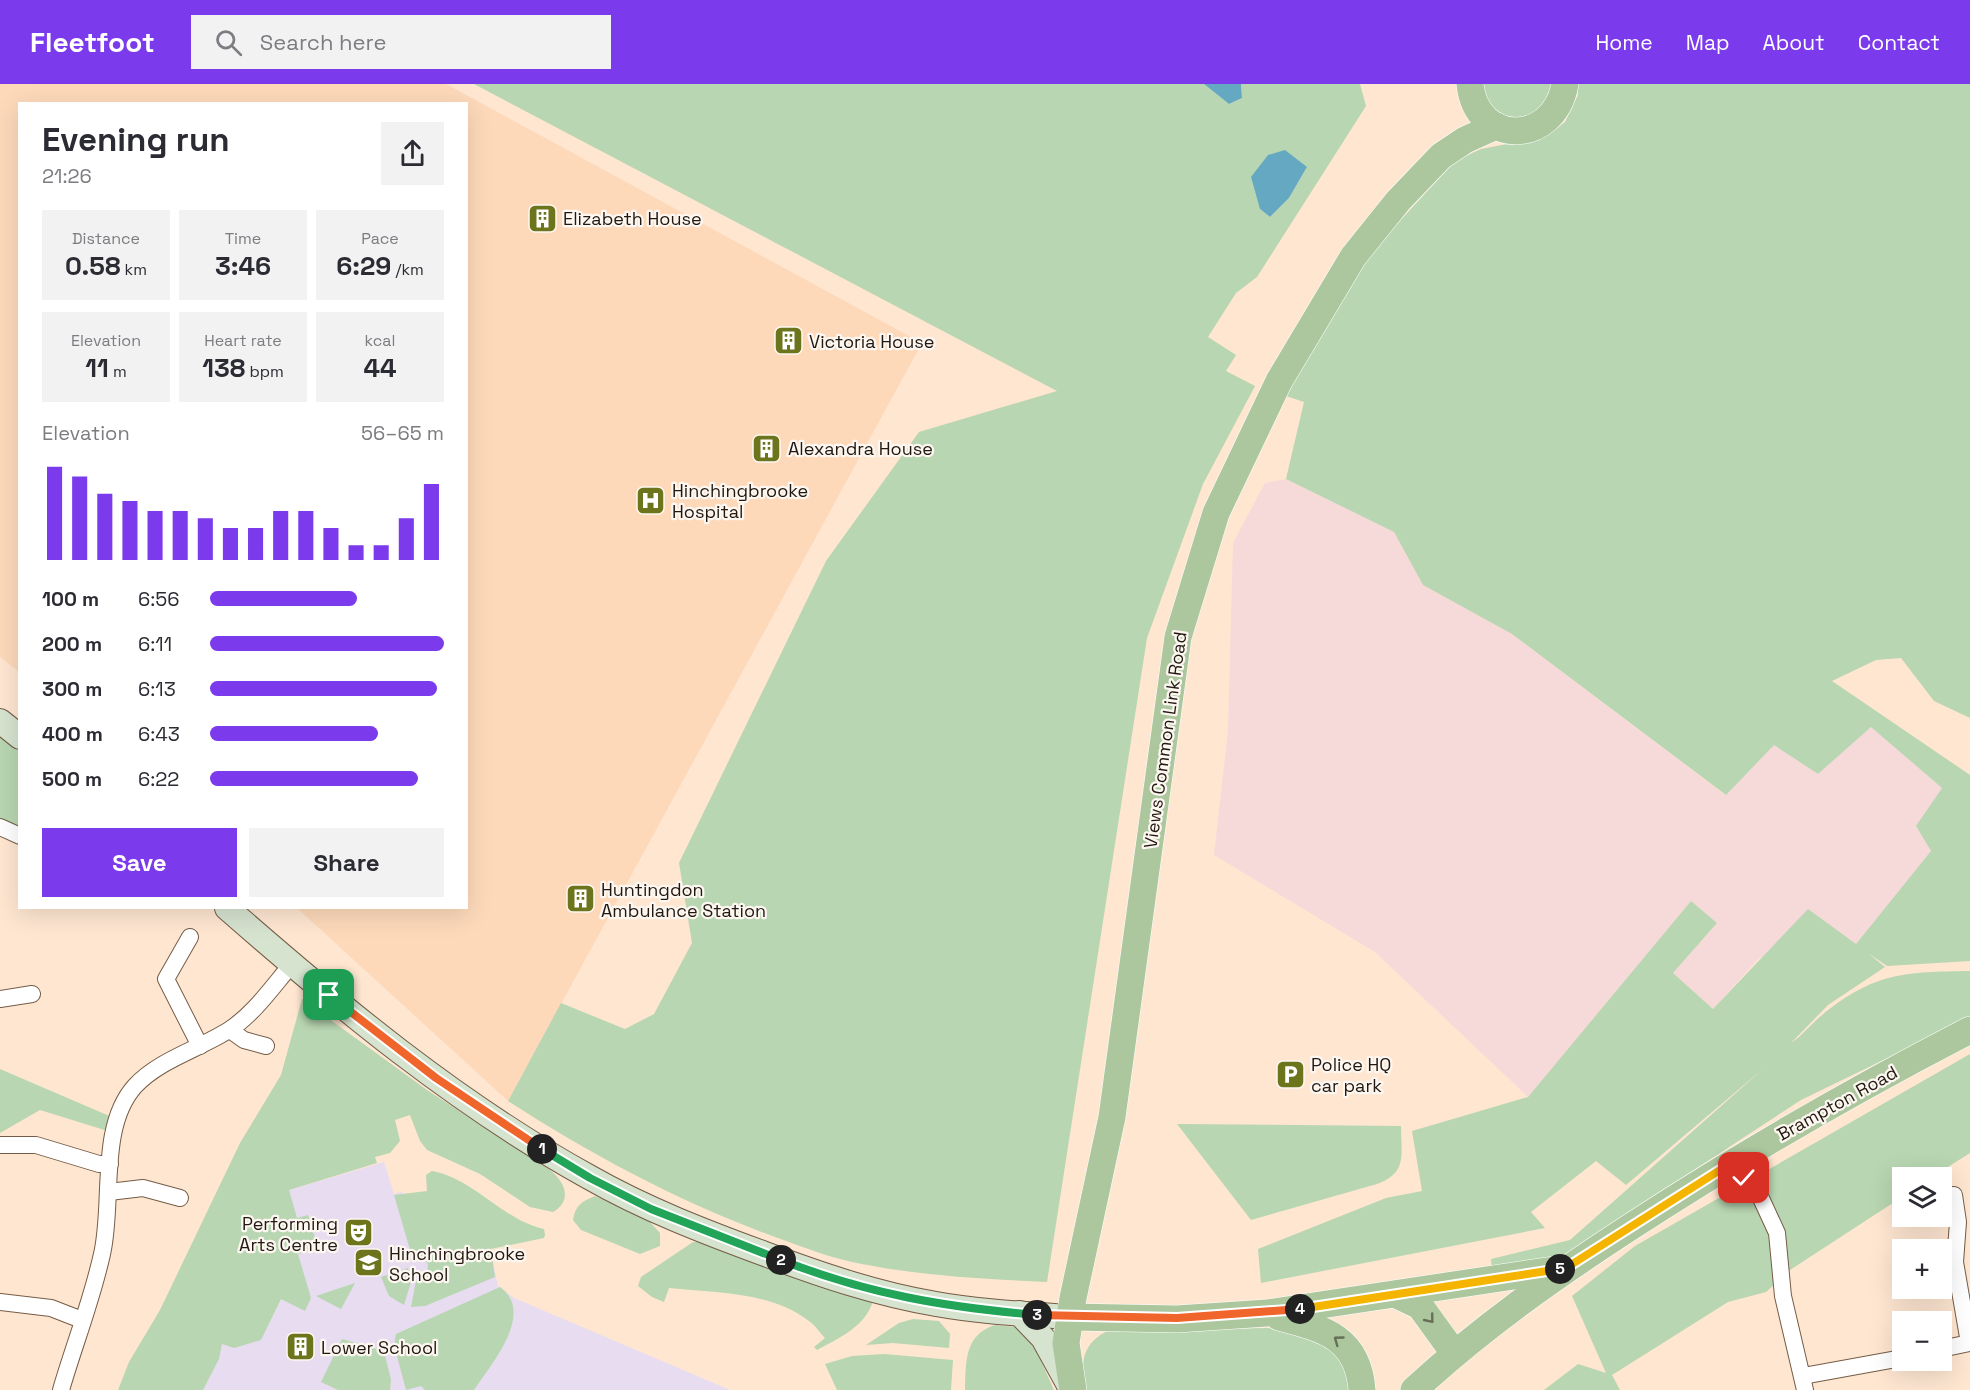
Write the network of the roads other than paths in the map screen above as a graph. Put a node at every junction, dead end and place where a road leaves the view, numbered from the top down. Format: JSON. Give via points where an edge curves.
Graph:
{"nodes":[{"id":1,"x":1565,"y":84,"type":"edge"},
{"id":2,"x":1471,"y":89,"type":"edge"},
{"id":3,"x":1496,"y":126,"type":"junction"},
{"id":4,"x":1440,"y":156,"type":"junction"},
{"id":5,"x":0,"y":721,"type":"edge"},
{"id":6,"x":18,"y":735,"type":"edge"},
{"id":7,"x":0,"y":827,"type":"edge"},
{"id":8,"x":18,"y":835,"type":"edge"},
{"id":9,"x":228,"y":909,"type":"edge"},
{"id":10,"x":190,"y":937,"type":"dead end"},
{"id":11,"x":292,"y":964,"type":"junction"},
{"id":12,"x":32,"y":994,"type":"dead end"},
{"id":13,"x":0,"y":999,"type":"edge"},
{"id":14,"x":230,"y":1030,"type":"junction"},
{"id":15,"x":1970,"y":1030,"type":"edge"},
{"id":16,"x":200,"y":1046,"type":"junction"},
{"id":17,"x":266,"y":1046,"type":"dead end"},
{"id":18,"x":0,"y":1145,"type":"edge"},
{"id":19,"x":1731,"y":1163,"type":"junction"},
{"id":20,"x":110,"y":1164,"type":"junction"},
{"id":21,"x":108,"y":1192,"type":"junction"},
{"id":22,"x":1954,"y":1195,"type":"dead end"},
{"id":23,"x":180,"y":1198,"type":"dead end"},
{"id":24,"x":1964,"y":1221,"type":"edge"},
{"id":25,"x":1566,"y":1268,"type":"junction"},
{"id":26,"x":1397,"y":1295,"type":"junction"},
{"id":27,"x":0,"y":1302,"type":"edge"},
{"id":28,"x":1019,"y":1313,"type":"junction"},
{"id":29,"x":1267,"y":1313,"type":"junction"},
{"id":30,"x":1070,"y":1317,"type":"junction"},
{"id":31,"x":82,"y":1320,"type":"junction"},
{"id":32,"x":1969,"y":1343,"type":"edge"},
{"id":33,"x":1952,"y":1347,"type":"edge"},
{"id":34,"x":1454,"y":1353,"type":"junction"},
{"id":35,"x":1892,"y":1361,"type":"edge"},
{"id":36,"x":1804,"y":1383,"type":"edge"},
{"id":37,"x":61,"y":1390,"type":"edge"},
{"id":38,"x":1072,"y":1390,"type":"edge"},
{"id":39,"x":1362,"y":1390,"type":"edge"},
{"id":40,"x":1414,"y":1390,"type":"edge"}],
"edges":[{"from":1,"to":3,"type":"main road","via":[[1563,100],[1555,114],[1542,124],[1512,131]]},
{"from":2,"to":3,"type":"main road","via":[[1485,118]]},
{"from":2,"to":4,"type":"main road","name":"Views Common Link Road"},
{"from":3,"to":4,"type":"main road","name":"Views Common Link Road"},
{"from":4,"to":30,"type":"main road","name":"Views Common Link Road","via":[[1353,257],[1279,381],[1216,513],[1178,637],[1112,1117]]},
{"from":5,"to":6,"type":"street"},
{"from":7,"to":8,"type":"street"},
{"from":9,"to":11,"type":"street"},
{"from":10,"to":16,"type":"street","via":[[166,979]]},
{"from":11,"to":14,"type":"street"},
{"from":11,"to":28,"type":"street","via":[[436,1078],[511,1131],[651,1209],[819,1275],[935,1304]]},
{"from":12,"to":13,"type":"street"},
{"from":14,"to":16,"type":"street"},
{"from":14,"to":17,"type":"street","via":[[244,1040]]},
{"from":15,"to":19,"type":"main road","name":"Brampton Road"},
{"from":16,"to":20,"type":"street","via":[[155,1070],[123,1102]]},
{"from":18,"to":20,"type":"street","via":[[36,1145]]},
{"from":19,"to":25,"type":"main road","name":"Brampton Road"},
{"from":19,"to":36,"type":"street","via":[[1760,1194],[1777,1233],[1783,1296]]},
{"from":20,"to":21,"type":"street"},
{"from":21,"to":23,"type":"street","via":[[143,1188]]},
{"from":21,"to":31,"type":"street","via":[[103,1253]]},
{"from":22,"to":24,"type":"street"},
{"from":24,"to":32,"type":"street","via":[[1954,1262]]},
{"from":25,"to":26,"type":"main road"},
{"from":25,"to":34,"type":"main road","name":"Brampton Road"},
{"from":26,"to":29,"type":"main road"},
{"from":26,"to":34,"type":"main road","one_way":true,"via":[[1420,1306]]},
{"from":27,"to":31,"type":"street","via":[[51,1308]]},
{"from":28,"to":30,"type":"street"},
{"from":28,"to":38,"type":"street","via":[[1043,1338]]},
{"from":29,"to":30,"type":"main road","via":[[1177,1318]]},
{"from":39,"to":29,"type":"main road","one_way":true,"via":[[1361,1373],[1340,1340],[1314,1327]]},
{"from":30,"to":38,"type":"main road","name":"Views Common Link Road","via":[[1066,1343]]},
{"from":31,"to":37,"type":"street"},
{"from":32,"to":33,"type":"street"},
{"from":34,"to":40,"type":"main road","name":"Brampton Road"},
{"from":35,"to":36,"type":"street"}]}
